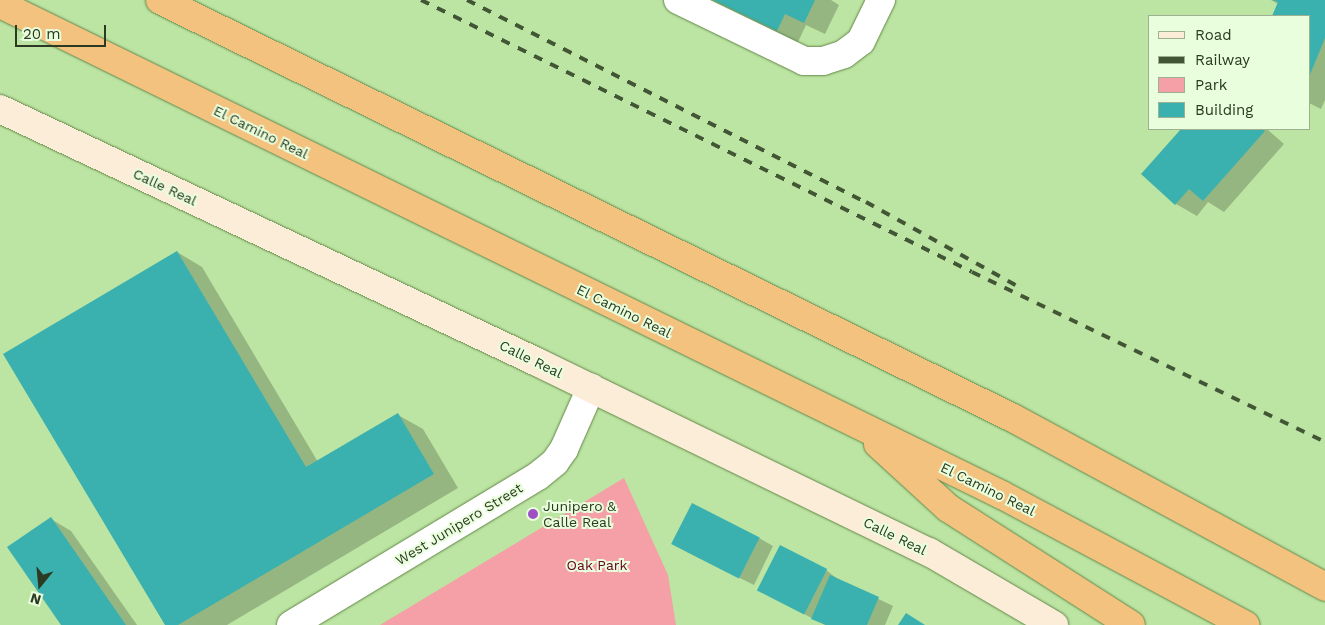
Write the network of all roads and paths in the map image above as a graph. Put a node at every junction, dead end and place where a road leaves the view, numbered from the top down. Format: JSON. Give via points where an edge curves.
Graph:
{"nodes":[{"id":1,"x":160,"y":0,"type":"edge"},
{"id":2,"x":678,"y":0,"type":"edge"},
{"id":3,"x":881,"y":0,"type":"edge"},
{"id":4,"x":0,"y":4,"type":"edge"},
{"id":5,"x":0,"y":109,"type":"edge"},
{"id":6,"x":591,"y":388,"type":"junction"},
{"id":7,"x":1013,"y":418,"type":"junction"},
{"id":8,"x":857,"y":424,"type":"junction"},
{"id":9,"x":1325,"y":566,"type":"edge"},
{"id":10,"x":1325,"y":587,"type":"edge"},
{"id":11,"x":291,"y":625,"type":"edge"},
{"id":12,"x":1054,"y":625,"type":"edge"},
{"id":13,"x":1131,"y":625,"type":"edge"},
{"id":14,"x":1245,"y":625,"type":"edge"}],
"edges":[{"from":1,"to":7,"type":"highway"},
{"from":2,"to":3,"type":"street","via":[[804,61],[823,61],[844,54],[855,46],[861,41]]},
{"from":4,"to":8,"type":"highway","name":"El Camino Real"},
{"from":5,"to":6,"type":"street","name":"Calle Real"},
{"from":6,"to":11,"type":"street","name":"West Junipero Street","via":[[556,462]]},
{"from":6,"to":12,"type":"street","name":"Calle Real","via":[[929,552]]},
{"from":7,"to":9,"type":"highway"},
{"from":7,"to":10,"type":"highway"},
{"from":8,"to":13,"type":"highway","via":[[948,508]]},
{"from":8,"to":14,"type":"highway","name":"El Camino Real","via":[[1010,499]]}]}
